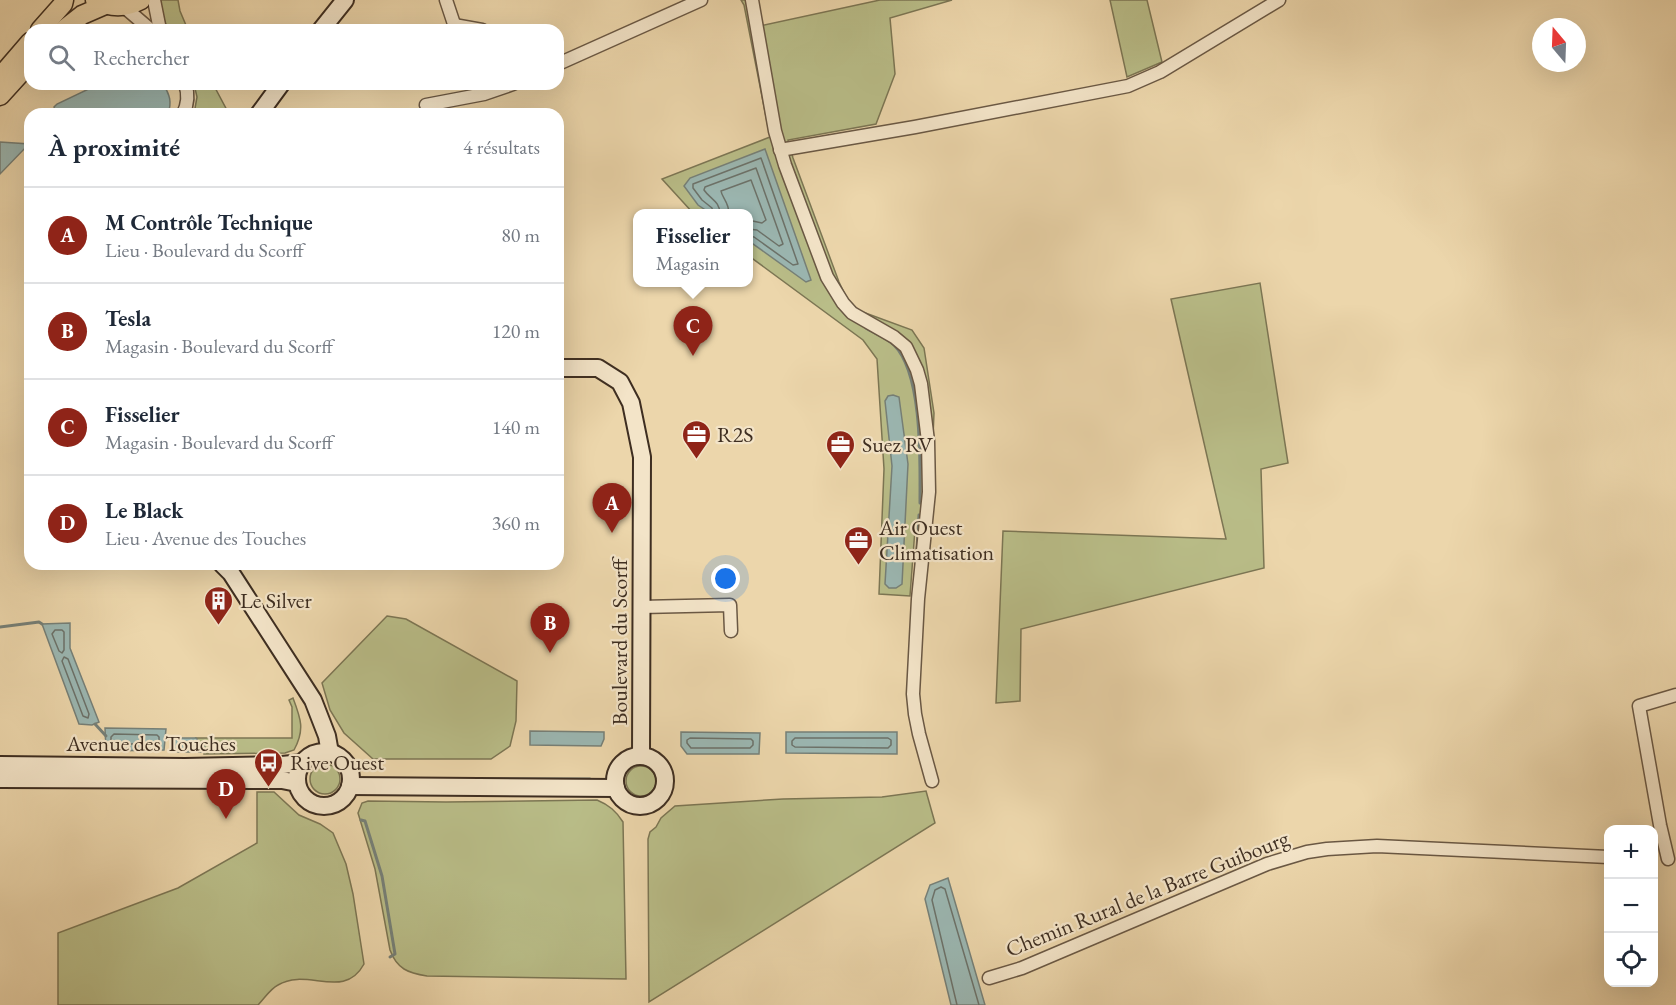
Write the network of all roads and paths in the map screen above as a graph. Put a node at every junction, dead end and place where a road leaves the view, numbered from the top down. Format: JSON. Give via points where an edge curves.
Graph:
{"nodes":[{"id":1,"x":64,"y":0,"type":"edge"},
{"id":2,"x":141,"y":0,"type":"edge"},
{"id":3,"x":154,"y":0,"type":"edge"},
{"id":4,"x":345,"y":0,"type":"edge"},
{"id":5,"x":446,"y":0,"type":"edge"},
{"id":6,"x":701,"y":0,"type":"edge"},
{"id":7,"x":752,"y":0,"type":"edge"},
{"id":8,"x":1279,"y":0,"type":"edge"},
{"id":9,"x":108,"y":4,"type":"edge"},
{"id":10,"x":45,"y":24,"type":"edge"},
{"id":11,"x":71,"y":24,"type":"edge"},
{"id":12,"x":141,"y":24,"type":"edge"},
{"id":13,"x":159,"y":24,"type":"edge"},
{"id":14,"x":326,"y":24,"type":"edge"},
{"id":15,"x":454,"y":24,"type":"edge"},
{"id":16,"x":24,"y":49,"type":"edge"},
{"id":17,"x":564,"y":61,"type":"edge"},
{"id":18,"x":24,"y":70,"type":"edge"},
{"id":19,"x":0,"y":77,"type":"edge"},
{"id":20,"x":187,"y":90,"type":"edge"},
{"id":21,"x":277,"y":90,"type":"edge"},
{"id":22,"x":478,"y":90,"type":"edge"},
{"id":23,"x":0,"y":96,"type":"edge"},
{"id":24,"x":426,"y":105,"type":"dead end"},
{"id":25,"x":186,"y":108,"type":"edge"},
{"id":26,"x":264,"y":108,"type":"edge"},
{"id":27,"x":780,"y":150,"type":"junction"},
{"id":28,"x":564,"y":368,"type":"edge"},
{"id":29,"x":228,"y":570,"type":"edge"},
{"id":30,"x":641,"y":607,"type":"junction"},
{"id":31,"x":731,"y":631,"type":"dead end"},
{"id":32,"x":1676,"y":695,"type":"edge"},
{"id":33,"x":319,"y":714,"type":"junction"},
{"id":34,"x":330,"y":753,"type":"junction"},
{"id":35,"x":641,"y":756,"type":"junction"},
{"id":36,"x":306,"y":760,"type":"junction"},
{"id":37,"x":0,"y":765,"type":"edge"},
{"id":38,"x":0,"y":779,"type":"edge"},
{"id":39,"x":932,"y":781,"type":"dead end"},
{"id":40,"x":297,"y":783,"type":"junction"},
{"id":41,"x":350,"y":786,"type":"junction"},
{"id":42,"x":616,"y":788,"type":"junction"},
{"id":43,"x":1604,"y":857,"type":"edge"},
{"id":44,"x":1672,"y":859,"type":"edge"},
{"id":45,"x":989,"y":978,"type":"dead end"}],
"edges":[{"from":1,"to":10,"type":"main road"},
{"from":2,"to":9,"type":"main road"},
{"from":3,"to":13,"type":"street"},
{"from":4,"to":14,"type":"street"},
{"from":5,"to":15,"type":"street"},
{"from":6,"to":17,"type":"street"},
{"from":7,"to":27,"type":"street"},
{"from":8,"to":27,"type":"street","via":[[1160,72],[1128,86]]},
{"from":9,"to":11,"type":"main road"},
{"from":9,"to":12,"type":"street"},
{"from":16,"to":19,"type":"main road"},
{"from":18,"to":23,"type":"main road"},
{"from":20,"to":25,"type":"street"},
{"from":21,"to":26,"type":"street"},
{"from":22,"to":24,"type":"street"},
{"from":27,"to":39,"type":"street","via":[[834,290],[852,313],[906,348],[921,384],[929,492],[913,694]]},
{"from":28,"to":30,"type":"street","name":"Boulevard du Scorff","via":[[598,368],[620,382],[631,403],[642,457]]},
{"from":29,"to":33,"type":"street"},
{"from":30,"to":31,"type":"street","via":[[730,605]]},
{"from":30,"to":35,"type":"street","name":"Boulevard du Scorff"},
{"from":32,"to":44,"type":"street","via":[[1639,706],[1660,825]]},
{"from":33,"to":34,"type":"street"},
{"from":33,"to":36,"type":"street","via":[[316,736]]},
{"from":34,"to":36,"type":"street"},
{"from":34,"to":41,"type":"street","via":[[347,765]]},
{"from":35,"to":42,"type":"street","via":[[621,765],[615,776]]},
{"from":35,"to":42,"type":"street","via":[[654,760],[664,773],[665,786],[660,796],[646,806],[632,805]]},
{"from":36,"to":37,"type":"street","name":"Avenue des Touches","via":[[288,765]]},
{"from":36,"to":40,"type":"street"},
{"from":38,"to":40,"type":"street","name":"Avenue des Touches"},
{"from":40,"to":41,"type":"street","via":[[308,800],[322,806],[341,799]]},
{"from":41,"to":42,"type":"street"},
{"from":43,"to":45,"type":"street","name":"Chemin Rural de la Barre Guibourg","via":[[1377,846],[1307,852],[1267,864],[1022,968]]}]}
